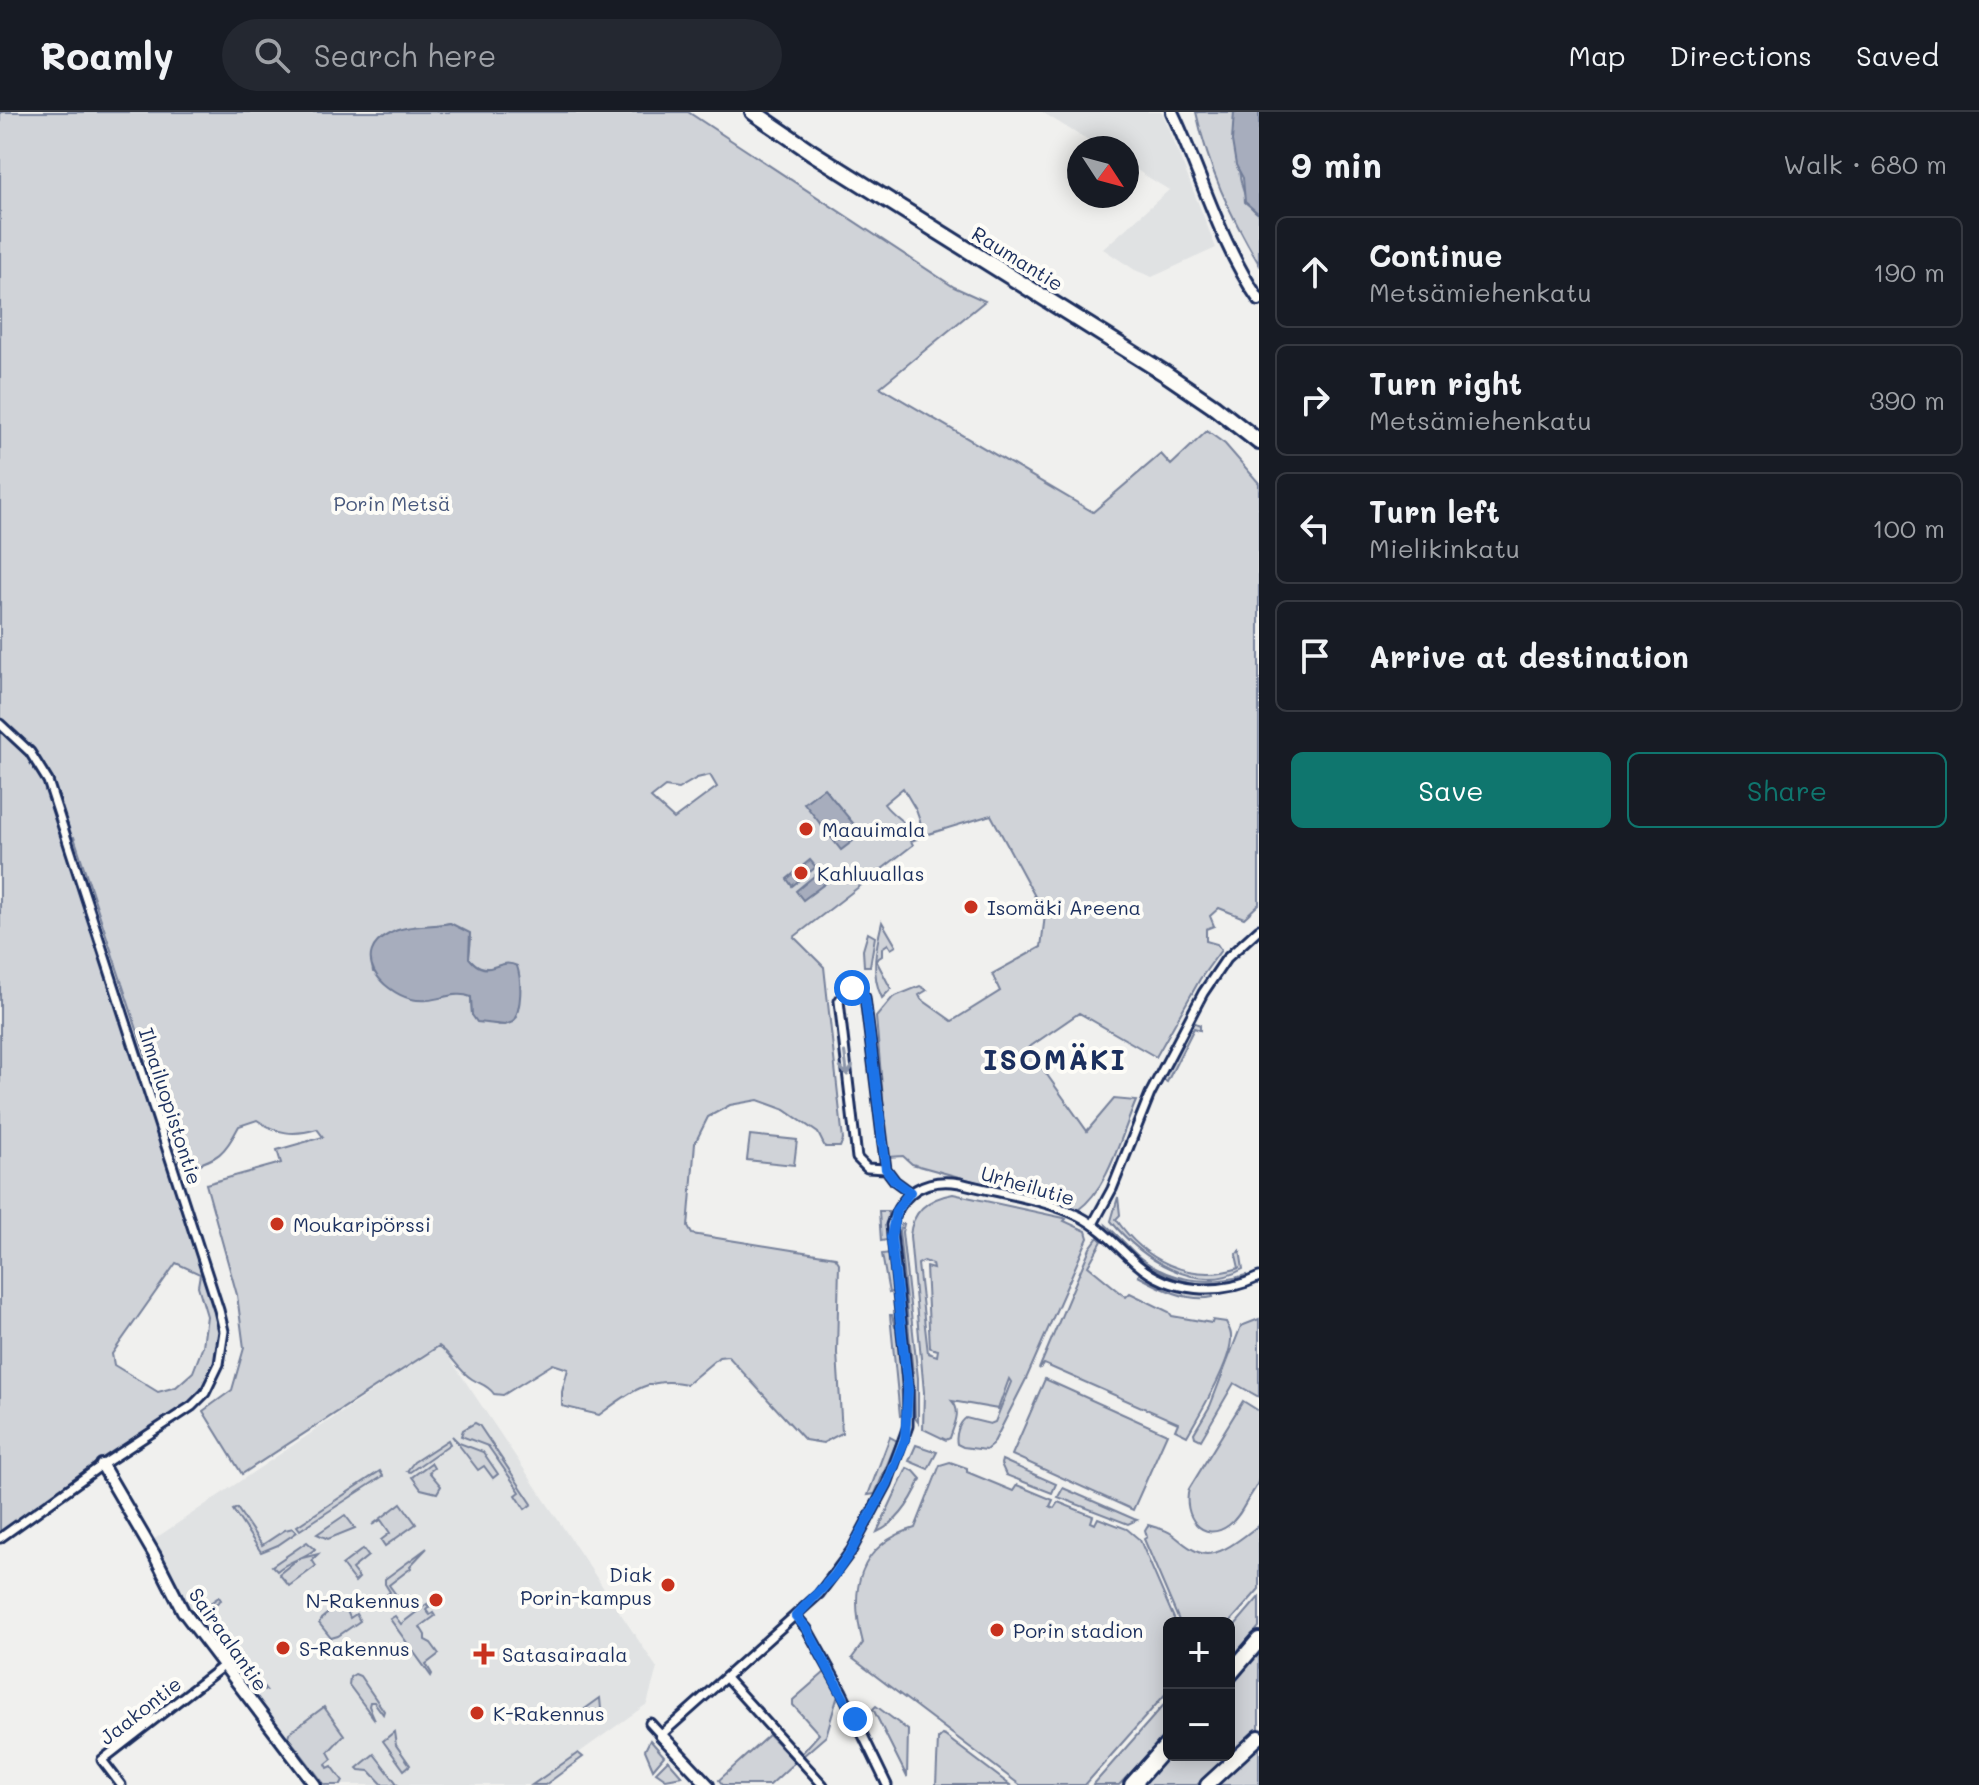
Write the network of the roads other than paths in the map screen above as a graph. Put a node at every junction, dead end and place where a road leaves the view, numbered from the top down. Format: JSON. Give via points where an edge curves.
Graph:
{"nodes":[{"id":1,"x":753,"y":112,"type":"edge"},
{"id":2,"x":1172,"y":112,"type":"edge"},
{"id":3,"x":1259,"y":300,"type":"edge"},
{"id":4,"x":1259,"y":442,"type":"edge"},
{"id":5,"x":0,"y":724,"type":"edge"},
{"id":6,"x":1259,"y":929,"type":"edge"},
{"id":7,"x":886,"y":1169,"type":"junction"},
{"id":8,"x":910,"y":1192,"type":"junction"},
{"id":9,"x":1093,"y":1224,"type":"junction"},
{"id":10,"x":1259,"y":1277,"type":"edge"},
{"id":11,"x":102,"y":1465,"type":"junction"},
{"id":12,"x":0,"y":1538,"type":"edge"},
{"id":13,"x":796,"y":1616,"type":"junction"},
{"id":14,"x":1259,"y":1640,"type":"edge"},
{"id":15,"x":223,"y":1666,"type":"junction"},
{"id":16,"x":1235,"y":1668,"type":"edge"},
{"id":17,"x":726,"y":1678,"type":"junction"},
{"id":18,"x":650,"y":1723,"type":"dead end"},
{"id":19,"x":661,"y":1735,"type":"junction"},
{"id":20,"x":1259,"y":1737,"type":"edge"},
{"id":21,"x":1163,"y":1750,"type":"edge"},
{"id":22,"x":121,"y":1785,"type":"edge"},
{"id":23,"x":315,"y":1785,"type":"edge"},
{"id":24,"x":708,"y":1785,"type":"edge"},
{"id":25,"x":823,"y":1785,"type":"edge"},
{"id":26,"x":887,"y":1785,"type":"edge"},
{"id":27,"x":1132,"y":1785,"type":"edge"},
{"id":28,"x":1207,"y":1785,"type":"edge"}],
"edges":[{"from":1,"to":4,"type":"highway","name":"Raumantie","via":[[1166,374]]},
{"from":2,"to":3,"type":"street","via":[[1222,235]]},
{"from":5,"to":11,"type":"street","name":"Ilmailuopistontie","via":[[19,739],[48,781],[224,1331],[219,1364],[205,1393],[180,1416]]},
{"from":6,"to":9,"type":"street","via":[[1226,959],[1203,993],[1150,1094]]},
{"from":7,"to":7,"type":"street","one_way":true,"via":[[865,997],[847,989],[839,1001],[857,1158],[867,1168]]},
{"from":7,"to":8,"type":"street"},
{"from":8,"to":9,"type":"street","name":"Urheilutie","via":[[927,1183],[960,1183],[1061,1209]]},
{"from":8,"to":13,"type":"street","via":[[896,1211],[891,1237],[908,1390],[905,1439],[851,1551]]},
{"from":9,"to":10,"type":"street","name":"Urheilutie","via":[[1139,1266],[1177,1285],[1221,1289]]},
{"from":11,"to":12,"type":"street","name":"Ilmailuopistontie"},
{"from":11,"to":15,"type":"street","name":"Sairaalantie","via":[[183,1611]]},
{"from":13,"to":17,"type":"street"},
{"from":13,"to":26,"type":"street","via":[[842,1692]]},
{"from":14,"to":16,"type":"highway"},
{"from":15,"to":22,"type":"street","name":"Jaakontie","via":[[102,1760]]},
{"from":15,"to":23,"type":"street","name":"Sairaalantie"},
{"from":17,"to":19,"type":"street"},
{"from":17,"to":25,"type":"street"},
{"from":18,"to":19,"type":"street"},
{"from":19,"to":24,"type":"street"},
{"from":20,"to":28,"type":"main road"},
{"from":21,"to":27,"type":"highway"}]}
